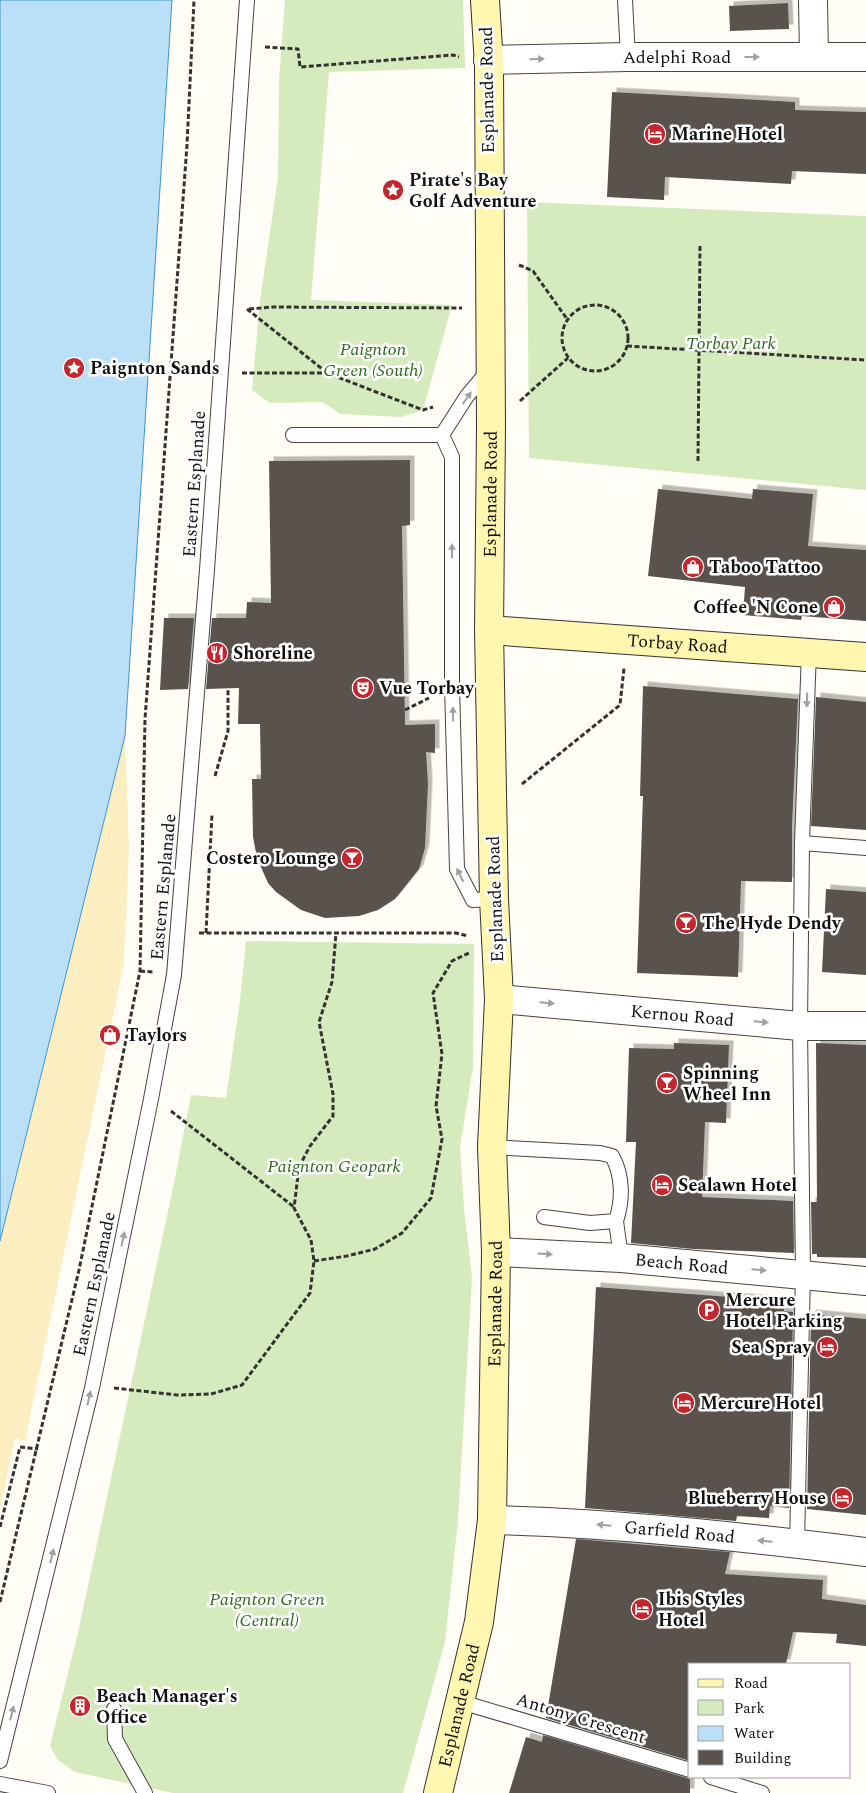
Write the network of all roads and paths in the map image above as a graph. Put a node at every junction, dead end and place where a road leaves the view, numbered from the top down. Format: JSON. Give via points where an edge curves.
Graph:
{"nodes":[{"id":1,"x":194,"y":0,"type":"edge"},
{"id":2,"x":247,"y":0,"type":"edge"},
{"id":3,"x":485,"y":0,"type":"edge"},
{"id":4,"x":626,"y":0,"type":"edge"},
{"id":5,"x":813,"y":0,"type":"edge"},
{"id":6,"x":244,"y":46,"type":"junction"},
{"id":7,"x":628,"y":57,"type":"junction"},
{"id":8,"x":814,"y":57,"type":"junction"},
{"id":9,"x":866,"y":57,"type":"edge"},
{"id":10,"x":489,"y":62,"type":"junction"},
{"id":11,"x":700,"y":245,"type":"dead end"},
{"id":12,"x":489,"y":250,"type":"junction"},
{"id":13,"x":490,"y":305,"type":"junction"},
{"id":14,"x":225,"y":308,"type":"junction"},
{"id":15,"x":248,"y":309,"type":"junction"},
{"id":16,"x":568,"y":320,"type":"junction"},
{"id":17,"x":628,"y":346,"type":"junction"},
{"id":18,"x":699,"y":350,"type":"junction"},
{"id":19,"x":568,"y":358,"type":"junction"},
{"id":20,"x":866,"y":360,"type":"edge"},
{"id":21,"x":490,"y":368,"type":"junction"},
{"id":22,"x":221,"y":372,"type":"junction"},
{"id":23,"x":327,"y":373,"type":"junction"},
{"id":24,"x":467,"y":396,"type":"junction"},
{"id":25,"x":491,"y":426,"type":"junction"},
{"id":26,"x":293,"y":435,"type":"dead end"},
{"id":27,"x":442,"y":436,"type":"junction"},
{"id":28,"x":698,"y":461,"type":"dead end"},
{"id":29,"x":489,"y":630,"type":"junction"},
{"id":30,"x":627,"y":640,"type":"junction"},
{"id":31,"x":809,"y":652,"type":"junction"},
{"id":32,"x":866,"y":657,"type":"edge"},
{"id":33,"x":228,"y":688,"type":"dead end"},
{"id":34,"x":214,"y":779,"type":"dead end"},
{"id":35,"x":212,"y":806,"type":"dead end"},
{"id":36,"x":493,"y":807,"type":"junction"},
{"id":37,"x":802,"y":843,"type":"junction"},
{"id":38,"x":866,"y":848,"type":"edge"},
{"id":39,"x":494,"y":900,"type":"junction"},
{"id":40,"x":336,"y":932,"type":"junction"},
{"id":41,"x":178,"y":933,"type":"junction"},
{"id":42,"x":206,"y":933,"type":"junction"},
{"id":43,"x":495,"y":943,"type":"junction"},
{"id":44,"x":140,"y":970,"type":"junction"},
{"id":45,"x":147,"y":972,"type":"dead end"},
{"id":46,"x":499,"y":999,"type":"junction"},
{"id":47,"x":800,"y":1026,"type":"junction"},
{"id":48,"x":866,"y":1026,"type":"edge"},
{"id":49,"x":151,"y":1099,"type":"junction"},
{"id":50,"x":492,"y":1147,"type":"junction"},
{"id":51,"x":294,"y":1208,"type":"junction"},
{"id":52,"x":544,"y":1217,"type":"dead end"},
{"id":53,"x":616,"y":1221,"type":"junction"},
{"id":54,"x":496,"y":1252,"type":"junction"},
{"id":55,"x":621,"y":1258,"type":"junction"},
{"id":56,"x":314,"y":1261,"type":"junction"},
{"id":57,"x":803,"y":1273,"type":"junction"},
{"id":58,"x":866,"y":1281,"type":"edge"},
{"id":59,"x":92,"y":1388,"type":"junction"},
{"id":60,"x":38,"y":1449,"type":"junction"},
{"id":61,"x":492,"y":1520,"type":"junction"},
{"id":62,"x":0,"y":1526,"type":"edge"},
{"id":63,"x":797,"y":1544,"type":"junction"},
{"id":64,"x":866,"y":1552,"type":"edge"},
{"id":65,"x":0,"y":1602,"type":"edge"},
{"id":66,"x":461,"y":1702,"type":"junction"},
{"id":67,"x":114,"y":1708,"type":"dead end"},
{"id":68,"x":0,"y":1761,"type":"edge"},
{"id":69,"x":688,"y":1769,"type":"edge"},
{"id":70,"x":713,"y":1778,"type":"edge"},
{"id":71,"x":0,"y":1784,"type":"edge"},
{"id":72,"x":746,"y":1790,"type":"edge"},
{"id":73,"x":48,"y":1793,"type":"edge"},
{"id":74,"x":144,"y":1793,"type":"edge"},
{"id":75,"x":438,"y":1793,"type":"edge"},
{"id":76,"x":762,"y":1793,"type":"edge"}],
"edges":[{"from":1,"to":44,"type":"path","via":[[188,145],[145,719]]},
{"from":2,"to":6,"type":"lane","name":"Eastern Esplanade"},
{"from":3,"to":10,"type":"main road","name":"Esplanade Road"},
{"from":4,"to":7,"type":"lane"},
{"from":5,"to":8,"type":"street"},
{"from":6,"to":10,"type":"path","via":[[298,49],[300,67],[453,55]]},
{"from":6,"to":14,"type":"lane","name":"Eastern Esplanade"},
{"from":7,"to":8,"type":"street","name":"Adelphi Road","one_way":true},
{"from":10,"to":7,"type":"street","name":"Adelphi Road","one_way":true},
{"from":8,"to":9,"type":"street","name":"Adelphi Road"},
{"from":10,"to":12,"type":"main road","name":"Esplanade Road"},
{"from":11,"to":18,"type":"path"},
{"from":12,"to":13,"type":"main road","name":"Esplanade Road"},
{"from":12,"to":16,"type":"path","via":[[533,271]]},
{"from":13,"to":15,"type":"path","via":[[463,308],[274,306]]},
{"from":13,"to":21,"type":"main road","name":"Esplanade Road"},
{"from":14,"to":15,"type":"path"},
{"from":14,"to":22,"type":"lane","name":"Eastern Esplanade"},
{"from":15,"to":23,"type":"path"},
{"from":16,"to":17,"type":"path","via":[[581,308],[599,305],[608,308],[616,312],[626,328]]},
{"from":16,"to":19,"type":"path","via":[[561,339]]},
{"from":17,"to":18,"type":"path"},
{"from":17,"to":19,"type":"path","via":[[616,364],[602,371],[586,371]]},
{"from":18,"to":20,"type":"path"},
{"from":18,"to":28,"type":"path"},
{"from":19,"to":25,"type":"path"},
{"from":21,"to":24,"type":"lane"},
{"from":21,"to":25,"type":"main road","name":"Esplanade Road"},
{"from":22,"to":23,"type":"path"},
{"from":22,"to":41,"type":"lane","name":"Eastern Esplanade"},
{"from":23,"to":24,"type":"path","via":[[423,410]]},
{"from":27,"to":24,"type":"lane","one_way":true},
{"from":25,"to":29,"type":"main road","name":"Esplanade Road"},
{"from":26,"to":27,"type":"lane"},
{"from":39,"to":27,"type":"lane","one_way":true,"via":[[473,900],[457,869],[452,686],[452,457]]},
{"from":29,"to":30,"type":"main road","name":"Torbay Road"},
{"from":29,"to":36,"type":"main road","name":"Esplanade Road"},
{"from":30,"to":31,"type":"main road","name":"Torbay Road"},
{"from":30,"to":36,"type":"path","via":[[620,705]]},
{"from":31,"to":32,"type":"main road","name":"Torbay Road"},
{"from":31,"to":37,"type":"lane","one_way":true},
{"from":33,"to":34,"type":"path","via":[[228,731]]},
{"from":35,"to":42,"type":"path"},
{"from":36,"to":39,"type":"main road","name":"Esplanade Road"},
{"from":37,"to":38,"type":"lane"},
{"from":37,"to":47,"type":"lane"},
{"from":39,"to":43,"type":"main road","name":"Esplanade Road"},
{"from":40,"to":42,"type":"path"},
{"from":40,"to":43,"type":"path","via":[[456,933]]},
{"from":40,"to":51,"type":"path","via":[[332,982],[319,1022],[333,1094],[333,1116],[299,1167]]},
{"from":41,"to":42,"type":"path"},
{"from":41,"to":49,"type":"lane","name":"Eastern Esplanade","via":[[174,975]]},
{"from":43,"to":46,"type":"main road","name":"Esplanade Road"},
{"from":43,"to":56,"type":"path","via":[[452,960],[434,993],[442,1054],[436,1106],[442,1139],[431,1198],[402,1233],[375,1249]]},
{"from":44,"to":45,"type":"path"},
{"from":44,"to":60,"type":"path","via":[[112,1114]]},
{"from":46,"to":47,"type":"street","name":"Kernou Road","one_way":true},
{"from":46,"to":50,"type":"main road","name":"Esplanade Road"},
{"from":47,"to":48,"type":"street","name":"Kernou Road"},
{"from":47,"to":57,"type":"lane"},
{"from":49,"to":51,"type":"path"},
{"from":59,"to":49,"type":"lane","name":"Eastern Esplanade","one_way":true},
{"from":50,"to":53,"type":"lane","via":[[612,1156],[619,1172],[620,1210]]},
{"from":50,"to":54,"type":"main road","name":"Esplanade Road"},
{"from":51,"to":56,"type":"path","via":[[311,1240]]},
{"from":52,"to":53,"type":"lane","via":[[590,1223]]},
{"from":53,"to":55,"type":"lane"},
{"from":54,"to":55,"type":"street","name":"Beach Road","one_way":true},
{"from":54,"to":61,"type":"main road","name":"Esplanade Road"},
{"from":55,"to":57,"type":"street","name":"Beach Road","one_way":true},
{"from":56,"to":59,"type":"path","via":[[310,1293],[242,1385],[211,1394],[177,1395]]},
{"from":57,"to":58,"type":"street","name":"Beach Road"},
{"from":57,"to":63,"type":"lane"},
{"from":68,"to":59,"type":"lane","name":"Eastern Esplanade","one_way":true},
{"from":60,"to":62,"type":"path","via":[[20,1446]]},
{"from":60,"to":65,"type":"path"},
{"from":63,"to":61,"type":"street","name":"Garfield Road","one_way":true,"via":[[572,1522]]},
{"from":61,"to":66,"type":"main road","name":"Esplanade Road","via":[[479,1622]]},
{"from":63,"to":64,"type":"street","name":"Garfield Road"},
{"from":66,"to":69,"type":"lane","name":"Antony Crescent"},
{"from":66,"to":75,"type":"main road","name":"Esplanade Road"},
{"from":67,"to":74,"type":"lane","via":[[115,1739]]},
{"from":70,"to":72,"type":"lane"},
{"from":71,"to":73,"type":"lane"},
{"from":72,"to":76,"type":"lane"}]}
